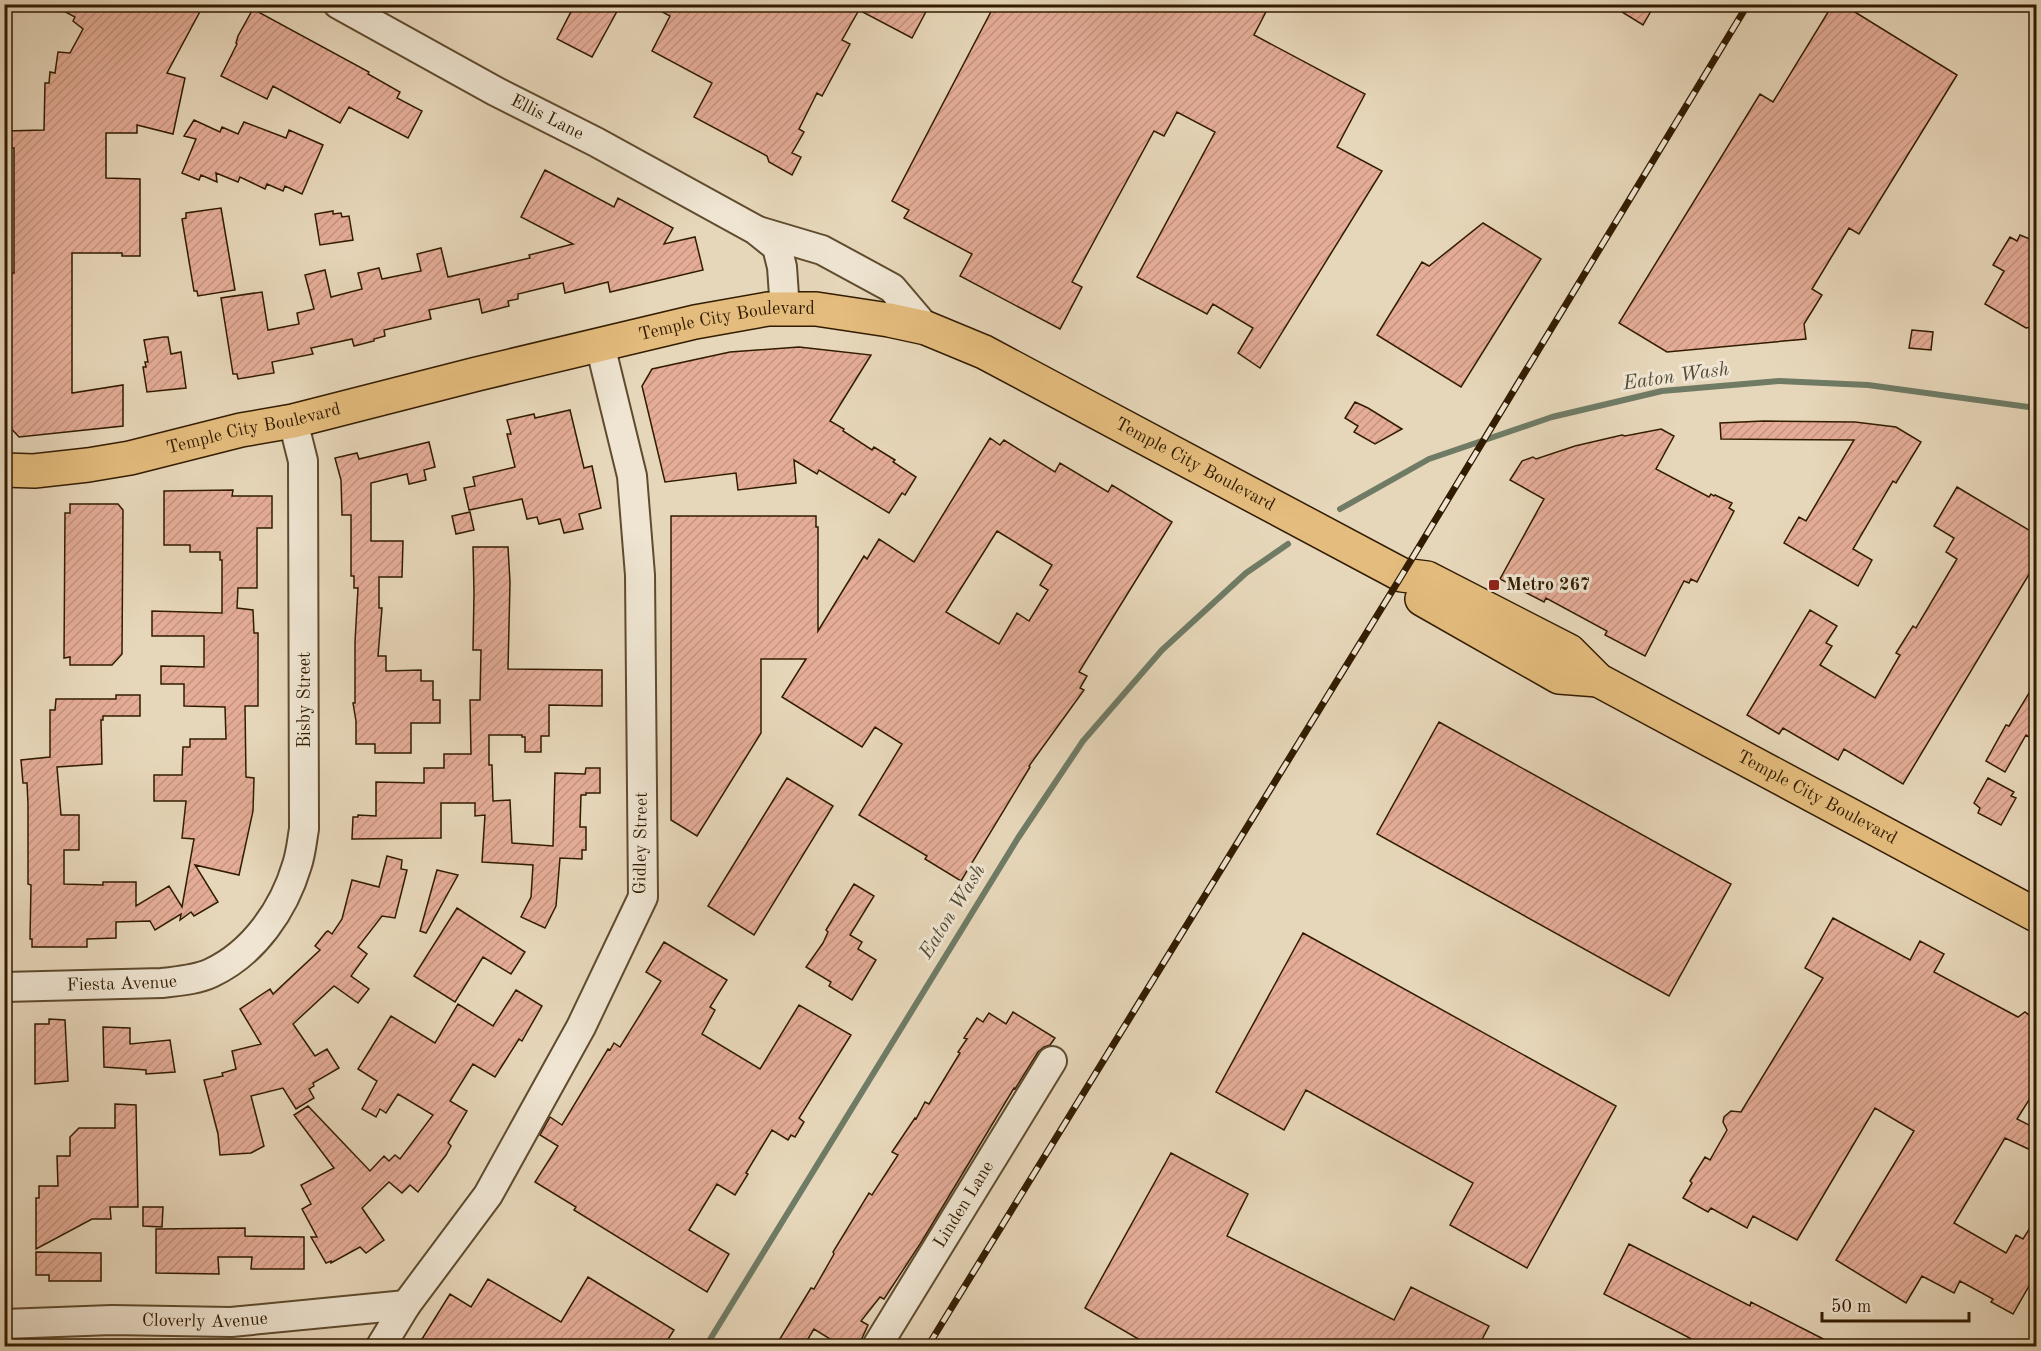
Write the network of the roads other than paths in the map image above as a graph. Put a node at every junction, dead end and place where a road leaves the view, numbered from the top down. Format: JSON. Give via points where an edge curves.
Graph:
{"nodes":[{"id":1,"x":339,"y":4,"type":"edge"},
{"id":2,"x":756,"y":230,"type":"junction"},
{"id":3,"x":785,"y":310,"type":"junction"},
{"id":4,"x":926,"y":328,"type":"junction"},
{"id":5,"x":600,"y":345,"type":"junction"},
{"id":6,"x":292,"y":421,"type":"junction"},
{"id":7,"x":4,"y":470,"type":"edge"},
{"id":8,"x":2037,"y":915,"type":"edge"},
{"id":9,"x":234,"y":958,"type":"joint"},
{"id":10,"x":4,"y":987,"type":"edge"},
{"id":11,"x":1052,"y":1061,"type":"dead end"},
{"id":12,"x":406,"y":1305,"type":"junction"},
{"id":13,"x":4,"y":1324,"type":"edge"},
{"id":14,"x":381,"y":1347,"type":"edge"},
{"id":15,"x":877,"y":1347,"type":"edge"}],
"edges":[{"from":1,"to":2,"type":"street","name":"Ellis Lane"},
{"from":2,"to":3,"type":"street","name":"Ellis Lane","via":[[777,247]]},
{"from":2,"to":4,"type":"street","name":"Ellis Lane","via":[[822,250],[892,288]]},
{"from":3,"to":4,"type":"main road","name":"Temple City Boulevard","via":[[816,309]]},
{"from":3,"to":5,"type":"main road","name":"Temple City Boulevard","via":[[768,309],[695,322]]},
{"from":4,"to":8,"type":"main road","name":"Temple City Boulevard","via":[[991,355],[1402,574],[1416,596],[1559,677],[1598,680]]},
{"from":5,"to":6,"type":"main road","name":"Temple City Boulevard"},
{"from":5,"to":12,"type":"street","name":"Gidley Street","via":[[632,476],[640,575],[643,897],[581,1027],[488,1195]]},
{"from":6,"to":7,"type":"main road","name":"Temple City Boulevard","via":[[122,460],[34,471]]},
{"from":6,"to":9,"type":"street","name":"Bisby Street","via":[[303,461],[304,829],[298,863],[275,916]]},
{"from":9,"to":10,"type":"street","name":"Fiesta Avenue","via":[[210,973],[186,981]]},
{"from":11,"to":15,"type":"street","name":"Linden Lane"},
{"from":12,"to":13,"type":"street","name":"Cloverly Avenue","via":[[231,1322],[112,1320]]},
{"from":12,"to":14,"type":"street","name":"Gidley Street"}]}
